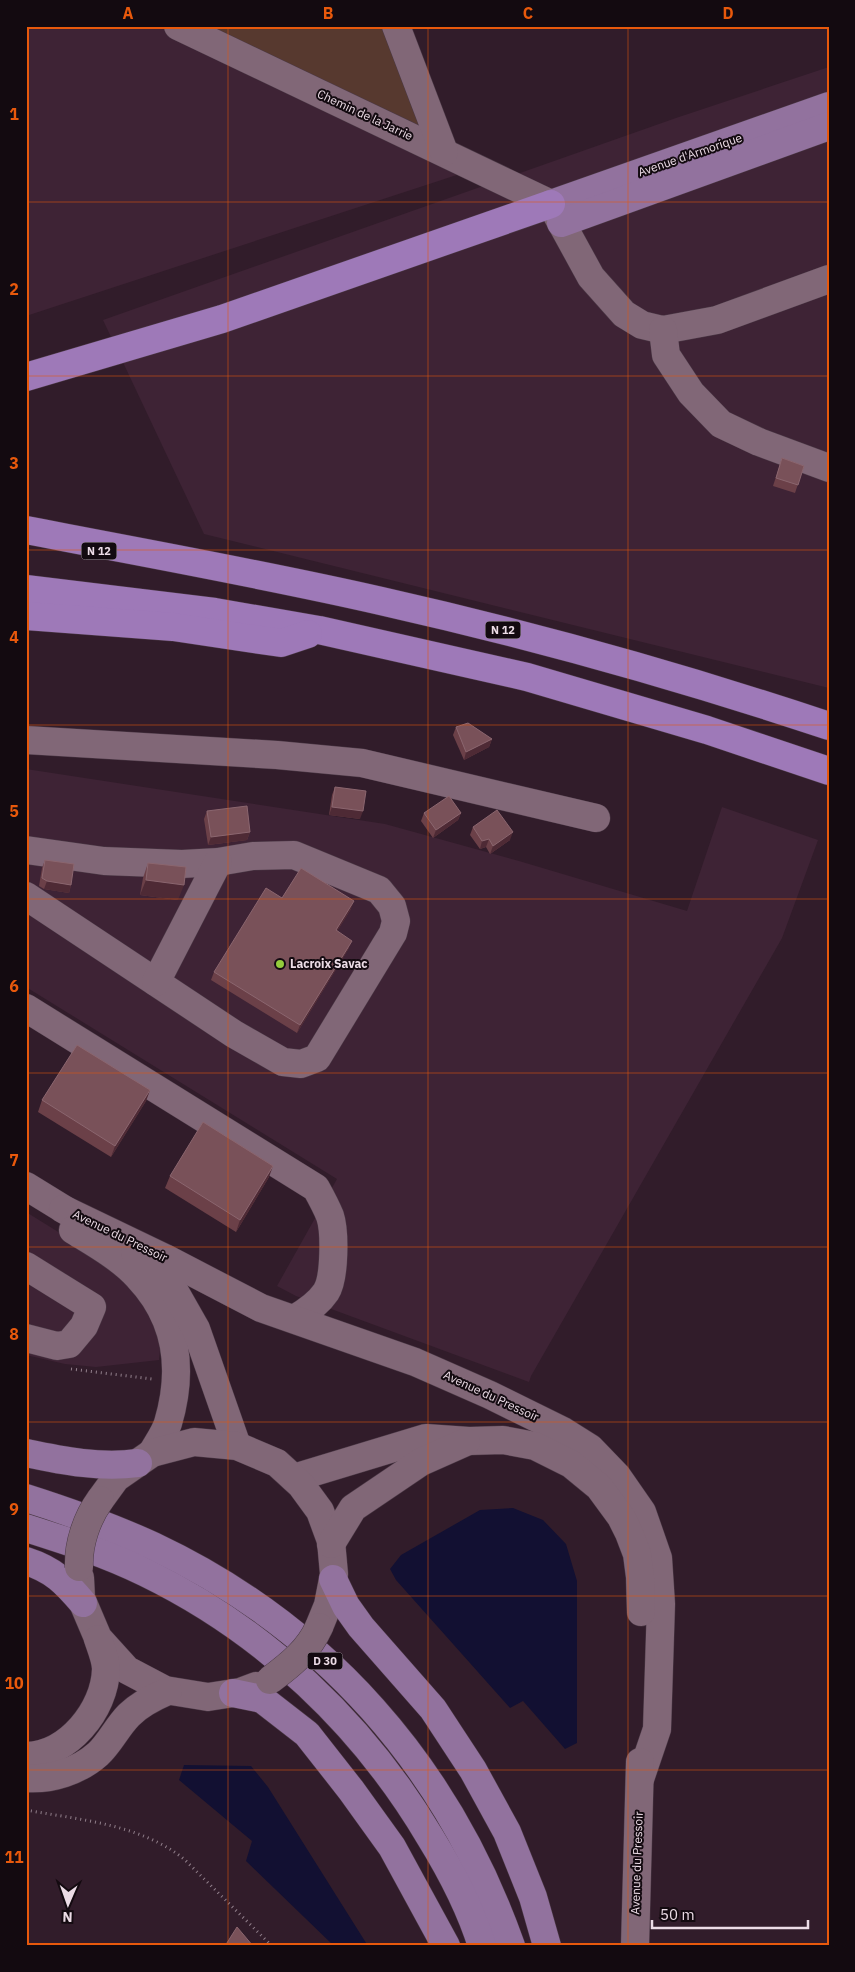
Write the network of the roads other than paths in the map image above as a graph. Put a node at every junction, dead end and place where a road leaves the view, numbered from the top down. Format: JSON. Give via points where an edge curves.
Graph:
{"nodes":[{"id":1,"x":178,"y":26,"type":"edge"},
{"id":2,"x":396,"y":26,"type":"edge"},
{"id":3,"x":829,"y":106,"type":"edge"},
{"id":4,"x":829,"y":126,"type":"edge"},
{"id":5,"x":444,"y":152,"type":"junction"},
{"id":6,"x":556,"y":213,"type":"junction"},
{"id":7,"x":829,"y":279,"type":"edge"},
{"id":8,"x":662,"y":330,"type":"junction"},
{"id":9,"x":26,"y":377,"type":"edge"},
{"id":10,"x":829,"y":468,"type":"edge"},
{"id":11,"x":26,"y":530,"type":"edge"},
{"id":12,"x":26,"y":544,"type":"edge"},
{"id":13,"x":172,"y":558,"type":"junction"},
{"id":14,"x":26,"y":589,"type":"edge"},
{"id":15,"x":26,"y":616,"type":"edge"},
{"id":16,"x":319,"y":630,"type":"junction"},
{"id":17,"x":829,"y":726,"type":"edge"},
{"id":18,"x":26,"y":740,"type":"edge"},
{"id":19,"x":829,"y":771,"type":"edge"},
{"id":20,"x":596,"y":818,"type":"dead end"},
{"id":21,"x":26,"y":850,"type":"edge"},
{"id":22,"x":218,"y":862,"type":"junction"},
{"id":23,"x":26,"y":896,"type":"edge"},
{"id":24,"x":156,"y":982,"type":"junction"},
{"id":25,"x":26,"y":1008,"type":"edge"},
{"id":26,"x":26,"y":1186,"type":"edge"},
{"id":27,"x":26,"y":1203,"type":"edge"},
{"id":28,"x":63,"y":1209,"type":"junction"},
{"id":29,"x":26,"y":1266,"type":"edge"},
{"id":30,"x":294,"y":1319,"type":"junction"},
{"id":31,"x":26,"y":1338,"type":"edge"},
{"id":32,"x":469,"y":1441,"type":"junction"},
{"id":33,"x":237,"y":1446,"type":"junction"},
{"id":34,"x":26,"y":1453,"type":"edge"},
{"id":35,"x":145,"y":1458,"type":"junction"},
{"id":36,"x":294,"y":1478,"type":"junction"},
{"id":37,"x":26,"y":1498,"type":"edge"},
{"id":38,"x":26,"y":1528,"type":"edge"},
{"id":39,"x":331,"y":1544,"type":"junction"},
{"id":40,"x":26,"y":1561,"type":"edge"},
{"id":41,"x":333,"y":1579,"type":"junction"},
{"id":42,"x":84,"y":1603,"type":"junction"},
{"id":43,"x":98,"y":1638,"type":"junction"},
{"id":44,"x":168,"y":1691,"type":"junction"},
{"id":45,"x":234,"y":1693,"type":"junction"},
{"id":46,"x":26,"y":1756,"type":"edge"},
{"id":47,"x":26,"y":1778,"type":"edge"},
{"id":48,"x":640,"y":1779,"type":"junction"},
{"id":49,"x":446,"y":1946,"type":"edge"},
{"id":50,"x":482,"y":1946,"type":"edge"},
{"id":51,"x":511,"y":1946,"type":"edge"},
{"id":52,"x":547,"y":1946,"type":"edge"},
{"id":53,"x":635,"y":1946,"type":"edge"}],
"edges":[{"from":1,"to":5,"type":"street","name":"Chemin de la Jarrie"},
{"from":2,"to":5,"type":"street"},
{"from":3,"to":6,"type":"main road","name":"Avenue d'Armorique"},
{"from":4,"to":6,"type":"main road","name":"Avenue d'Armorique"},
{"from":5,"to":6,"type":"street","name":"Chemin de la Jarrie"},
{"from":6,"to":8,"type":"street","via":[[591,277],[624,314],[642,325]]},
{"from":6,"to":9,"type":"highway","via":[[222,320]]},
{"from":7,"to":8,"type":"street","via":[[717,320]]},
{"from":8,"to":10,"type":"street","via":[[666,355],[691,393],[721,424]]},
{"from":11,"to":13,"type":"highway"},
{"from":12,"to":13,"type":"highway","number":"N 12"},
{"from":13,"to":17,"type":"highway","number":"N 12","via":[[380,600],[540,639],[719,690]]},
{"from":14,"to":16,"type":"highway","via":[[215,612]]},
{"from":15,"to":16,"type":"highway","via":[[173,627],[281,643]]},
{"from":16,"to":19,"type":"highway","via":[[527,678],[707,730]]},
{"from":18,"to":20,"type":"street","via":[[362,763]]},
{"from":21,"to":22,"type":"street","via":[[104,861]]},
{"from":22,"to":24,"type":"street"},
{"from":22,"to":24,"type":"street","via":[[253,856],[294,855],[379,890],[392,906],[396,921],[393,933],[317,1058],[301,1064],[282,1062]]},
{"from":23,"to":24,"type":"street"},
{"from":25,"to":30,"type":"street","via":[[316,1188],[330,1218],[334,1248],[332,1268],[327,1291],[310,1310]]},
{"from":26,"to":28,"type":"street"},
{"from":27,"to":35,"type":"street","via":[[97,1244],[138,1276],[157,1300],[172,1331],[177,1357],[176,1382],[168,1424]]},
{"from":28,"to":30,"type":"street","name":"Avenue du Pressoir","via":[[261,1308]]},
{"from":28,"to":33,"type":"street","via":[[139,1254],[176,1292],[196,1329]]},
{"from":29,"to":31,"type":"street","via":[[92,1307],[84,1326],[69,1344],[57,1346]]},
{"from":30,"to":48,"type":"street","name":"Avenue du Pressoir","via":[[415,1362],[498,1399],[590,1448],[617,1476],[642,1512],[658,1558],[661,1604],[657,1729]]},
{"from":32,"to":36,"type":"street","name":"Avenue du Pressoir","via":[[426,1438]]},
{"from":32,"to":39,"type":"street","via":[[421,1462],[353,1508]]},
{"from":32,"to":48,"type":"street","name":"Avenue du Pressoir","via":[[503,1440],[536,1446],[571,1464],[599,1487],[621,1517],[637,1554],[642,1600]]},
{"from":33,"to":35,"type":"street","via":[[194,1442]]},
{"from":33,"to":36,"type":"street","via":[[277,1463]]},
{"from":34,"to":35,"type":"main road","via":[[114,1466]]},
{"from":35,"to":42,"type":"street","bridge":true,"via":[[116,1478],[91,1513],[79,1555]]},
{"from":36,"to":39,"type":"street","via":[[320,1511]]},
{"from":37,"to":51,"type":"main road","number":"D 30","via":[[82,1516],[154,1546],[224,1584],[280,1623],[345,1678],[392,1730],[437,1791],[474,1856]]},
{"from":38,"to":50,"type":"main road","number":"D 30","via":[[146,1573],[219,1614],[309,1684],[366,1745],[412,1807],[452,1873]]},
{"from":39,"to":41,"type":"street"},
{"from":40,"to":42,"type":"main road","via":[[63,1579]]},
{"from":41,"to":45,"type":"street","bridge":true,"via":[[328,1605],[316,1635],[296,1660],[270,1680]]},
{"from":41,"to":52,"type":"main road","via":[[361,1627],[433,1709],[473,1770],[507,1832],[533,1897]]},
{"from":42,"to":43,"type":"street"},
{"from":43,"to":44,"type":"street","via":[[127,1670]]},
{"from":43,"to":46,"type":"street","via":[[106,1668],[95,1708],[71,1738],[56,1748]]},
{"from":44,"to":45,"type":"street","via":[[208,1697]]},
{"from":44,"to":47,"type":"street","via":[[142,1704],[129,1715],[98,1754],[84,1764],[66,1773]]},
{"from":45,"to":49,"type":"main road","via":[[262,1699],[307,1734],[392,1847]]},
{"from":48,"to":53,"type":"street","name":"Avenue du Pressoir"}]}
